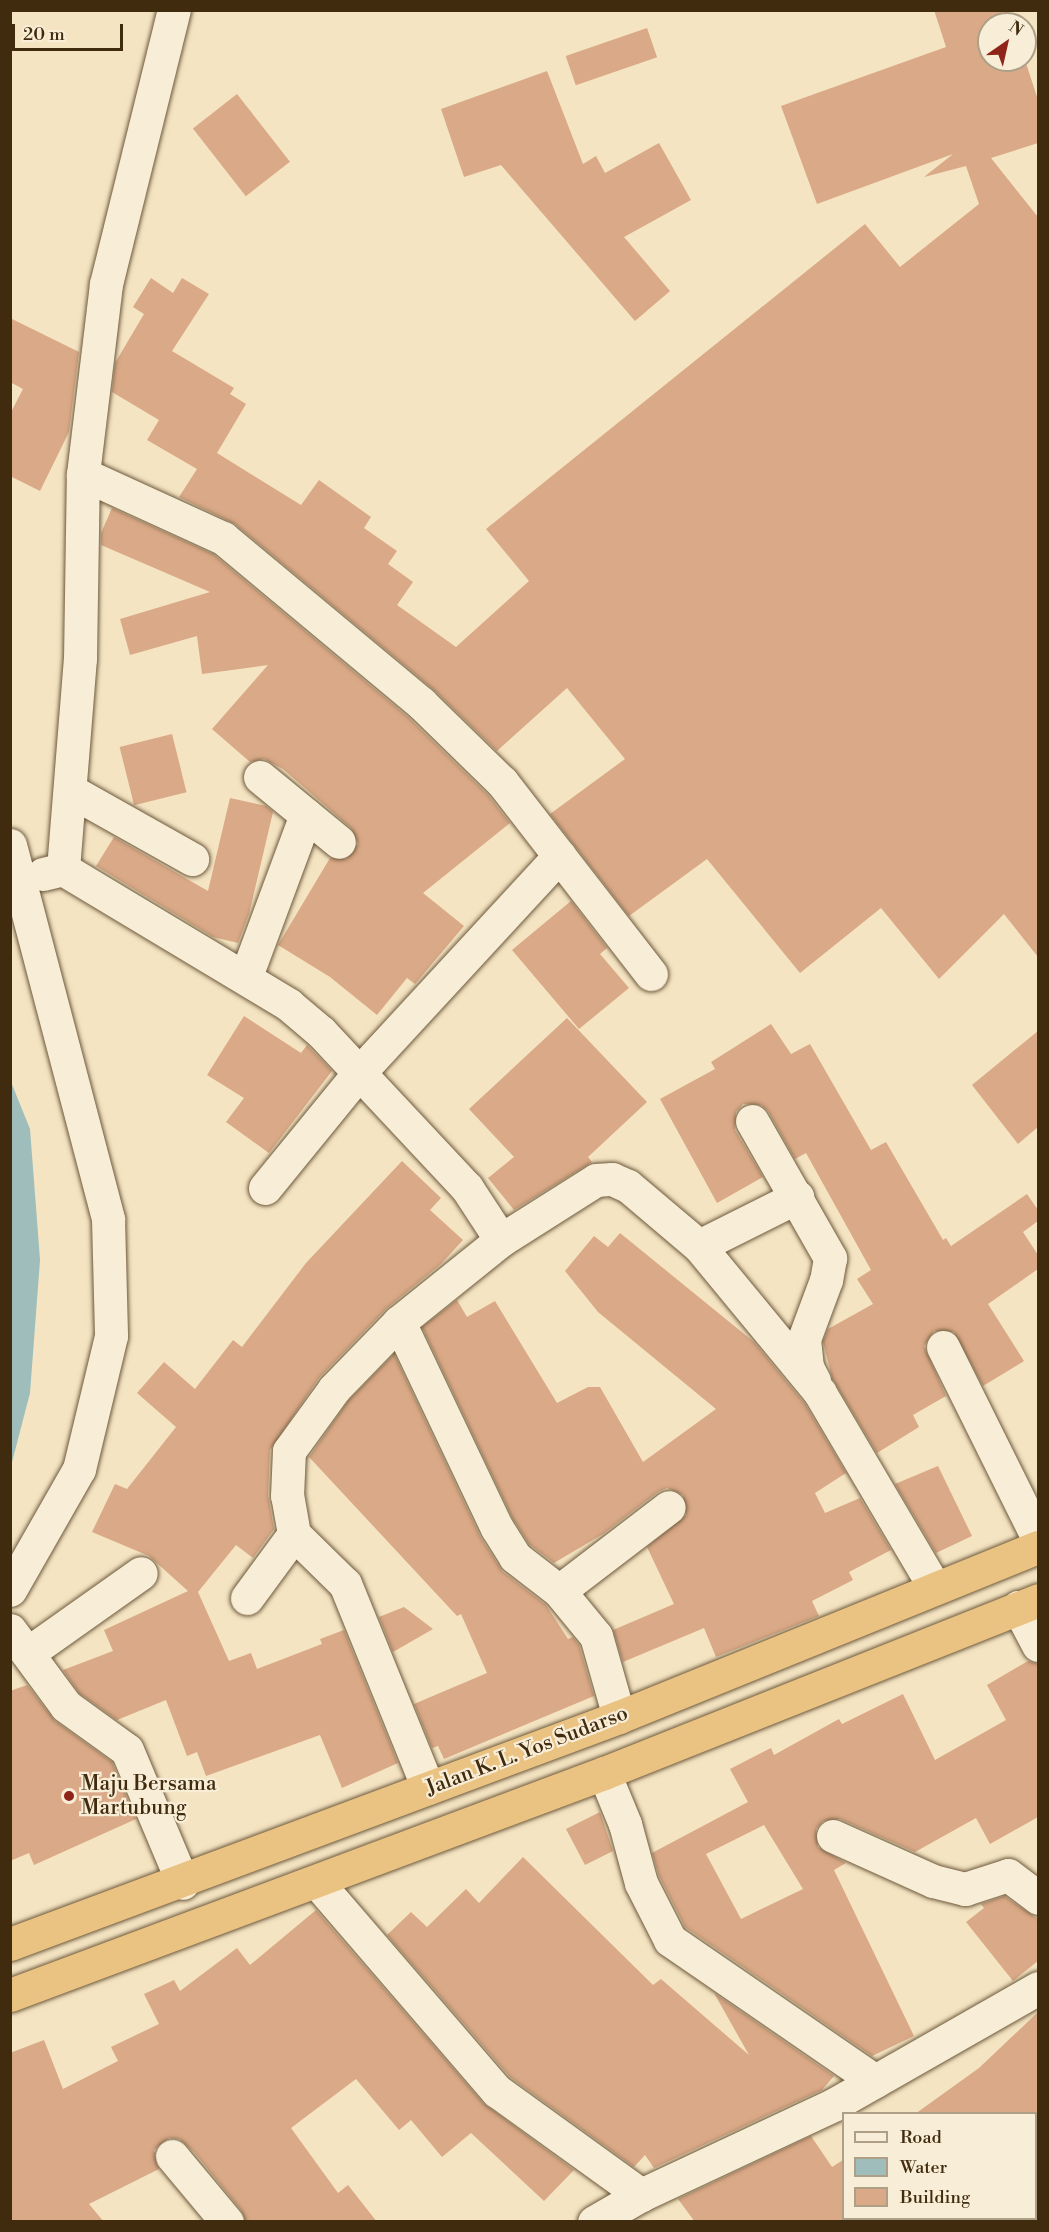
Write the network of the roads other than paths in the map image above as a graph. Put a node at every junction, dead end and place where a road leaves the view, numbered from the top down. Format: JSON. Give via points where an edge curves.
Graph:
{"nodes":[{"id":1,"x":174,"y":10,"type":"edge"},
{"id":2,"x":83,"y":474,"type":"junction"},
{"id":3,"x":260,"y":777,"type":"dead end"},
{"id":4,"x":71,"y":791,"type":"junction"},
{"id":5,"x":306,"y":815,"type":"junction"},
{"id":6,"x":339,"y":842,"type":"dead end"},
{"id":7,"x":10,"y":845,"type":"edge"},
{"id":8,"x":559,"y":856,"type":"junction"},
{"id":9,"x":192,"y":859,"type":"dead end"},
{"id":10,"x":63,"y":869,"type":"junction"},
{"id":11,"x":18,"y":879,"type":"junction"},
{"id":12,"x":651,"y":974,"type":"dead end"},
{"id":13,"x":246,"y":976,"type":"junction"},
{"id":14,"x":358,"y":1074,"type":"junction"},
{"id":15,"x":752,"y":1121,"type":"dead end"},
{"id":16,"x":265,"y":1188,"type":"dead end"},
{"id":17,"x":797,"y":1197,"type":"junction"},
{"id":18,"x":501,"y":1240,"type":"junction"},
{"id":19,"x":699,"y":1246,"type":"junction"},
{"id":20,"x":399,"y":1322,"type":"junction"},
{"id":21,"x":943,"y":1347,"type":"dead end"},
{"id":22,"x":820,"y":1393,"type":"junction"},
{"id":23,"x":669,"y":1507,"type":"dead end"},
{"id":24,"x":294,"y":1534,"type":"junction"},
{"id":25,"x":1038,"y":1538,"type":"edge"},
{"id":26,"x":1038,"y":1546,"type":"edge"},
{"id":27,"x":141,"y":1573,"type":"dead end"},
{"id":28,"x":935,"y":1588,"type":"junction"},
{"id":29,"x":10,"y":1590,"type":"edge"},
{"id":30,"x":559,"y":1591,"type":"junction"},
{"id":31,"x":247,"y":1598,"type":"dead end"},
{"id":32,"x":1028,"y":1603,"type":"edge"},
{"id":33,"x":19,"y":1641,"type":"edge"},
{"id":34,"x":1038,"y":1645,"type":"edge"},
{"id":35,"x":620,"y":1716,"type":"junction"},
{"id":36,"x":604,"y":1773,"type":"junction"},
{"id":37,"x":428,"y":1788,"type":"junction"},
{"id":38,"x":832,"y":1836,"type":"dead end"},
{"id":39,"x":317,"y":1882,"type":"junction"},
{"id":40,"x":183,"y":1883,"type":"junction"},
{"id":41,"x":148,"y":1895,"type":"junction"},
{"id":42,"x":1038,"y":1898,"type":"edge"},
{"id":43,"x":168,"y":1938,"type":"junction"},
{"id":44,"x":10,"y":1944,"type":"edge"},
{"id":45,"x":1038,"y":1988,"type":"edge"},
{"id":46,"x":10,"y":1995,"type":"edge"},
{"id":47,"x":875,"y":2081,"type":"junction"},
{"id":48,"x":839,"y":2109,"type":"edge"},
{"id":49,"x":172,"y":2156,"type":"dead end"},
{"id":50,"x":641,"y":2195,"type":"junction"},
{"id":51,"x":227,"y":2222,"type":"edge"},
{"id":52,"x":594,"y":2222,"type":"edge"}],
"edges":[{"from":1,"to":2,"type":"street","via":[[106,284]]},
{"from":2,"to":4,"type":"street","via":[[80,659]]},
{"from":2,"to":8,"type":"street","via":[[223,538],[421,703],[502,782]]},
{"from":3,"to":5,"type":"street"},
{"from":4,"to":9,"type":"street"},
{"from":4,"to":10,"type":"street"},
{"from":5,"to":6,"type":"street"},
{"from":5,"to":13,"type":"street"},
{"from":7,"to":11,"type":"street"},
{"from":8,"to":12,"type":"street"},
{"from":8,"to":14,"type":"street"},
{"from":10,"to":11,"type":"street"},
{"from":10,"to":13,"type":"street"},
{"from":11,"to":29,"type":"street","via":[[47,974],[108,1219],[111,1336],[79,1469]]},
{"from":13,"to":14,"type":"street","via":[[290,1005],[321,1032]]},
{"from":14,"to":16,"type":"street"},
{"from":14,"to":18,"type":"street","via":[[467,1188]]},
{"from":15,"to":17,"type":"street"},
{"from":17,"to":19,"type":"street"},
{"from":17,"to":22,"type":"street","via":[[830,1258],[804,1340],[807,1367]]},
{"from":18,"to":19,"type":"street","via":[[596,1180],[612,1179],[628,1186]]},
{"from":18,"to":20,"type":"street"},
{"from":19,"to":22,"type":"street"},
{"from":20,"to":24,"type":"street","via":[[334,1389],[289,1451],[287,1496]]},
{"from":20,"to":30,"type":"street","via":[[497,1528],[515,1557]]},
{"from":21,"to":25,"type":"street"},
{"from":22,"to":28,"type":"street"},
{"from":23,"to":30,"type":"street"},
{"from":24,"to":31,"type":"street"},
{"from":24,"to":37,"type":"street","via":[[345,1584]]},
{"from":26,"to":28,"type":"highway","name":"Jalan K. L. Yos Sudarso"},
{"from":27,"to":33,"type":"street"},
{"from":28,"to":35,"type":"highway","name":"Jalan K. L. Yos Sudarso"},
{"from":30,"to":35,"type":"street","via":[[596,1636]]},
{"from":32,"to":34,"type":"street"},
{"from":32,"to":36,"type":"highway"},
{"from":33,"to":40,"type":"street","via":[[79,1719],[127,1750]]},
{"from":35,"to":37,"type":"highway","name":"Jalan K. L. Yos Sudarso"},
{"from":36,"to":39,"type":"highway"},
{"from":36,"to":47,"type":"street","via":[[625,1824],[641,1883],[670,1940]]},
{"from":37,"to":40,"type":"highway","name":"Jalan K. L. Yos Sudarso"},
{"from":38,"to":42,"type":"street","via":[[933,1881],[965,1889],[1008,1875]]},
{"from":39,"to":43,"type":"highway"},
{"from":39,"to":50,"type":"street","via":[[497,2091]]},
{"from":40,"to":41,"type":"highway","name":"Jalan K. L. Yos Sudarso"},
{"from":41,"to":43,"type":"highway"},
{"from":41,"to":44,"type":"highway","name":"Jalan K. L. Yos Sudarso"},
{"from":43,"to":46,"type":"highway"},
{"from":45,"to":47,"type":"street"},
{"from":47,"to":48,"type":"street"},
{"from":48,"to":50,"type":"street"},
{"from":49,"to":51,"type":"street"},
{"from":50,"to":52,"type":"street"}]}
